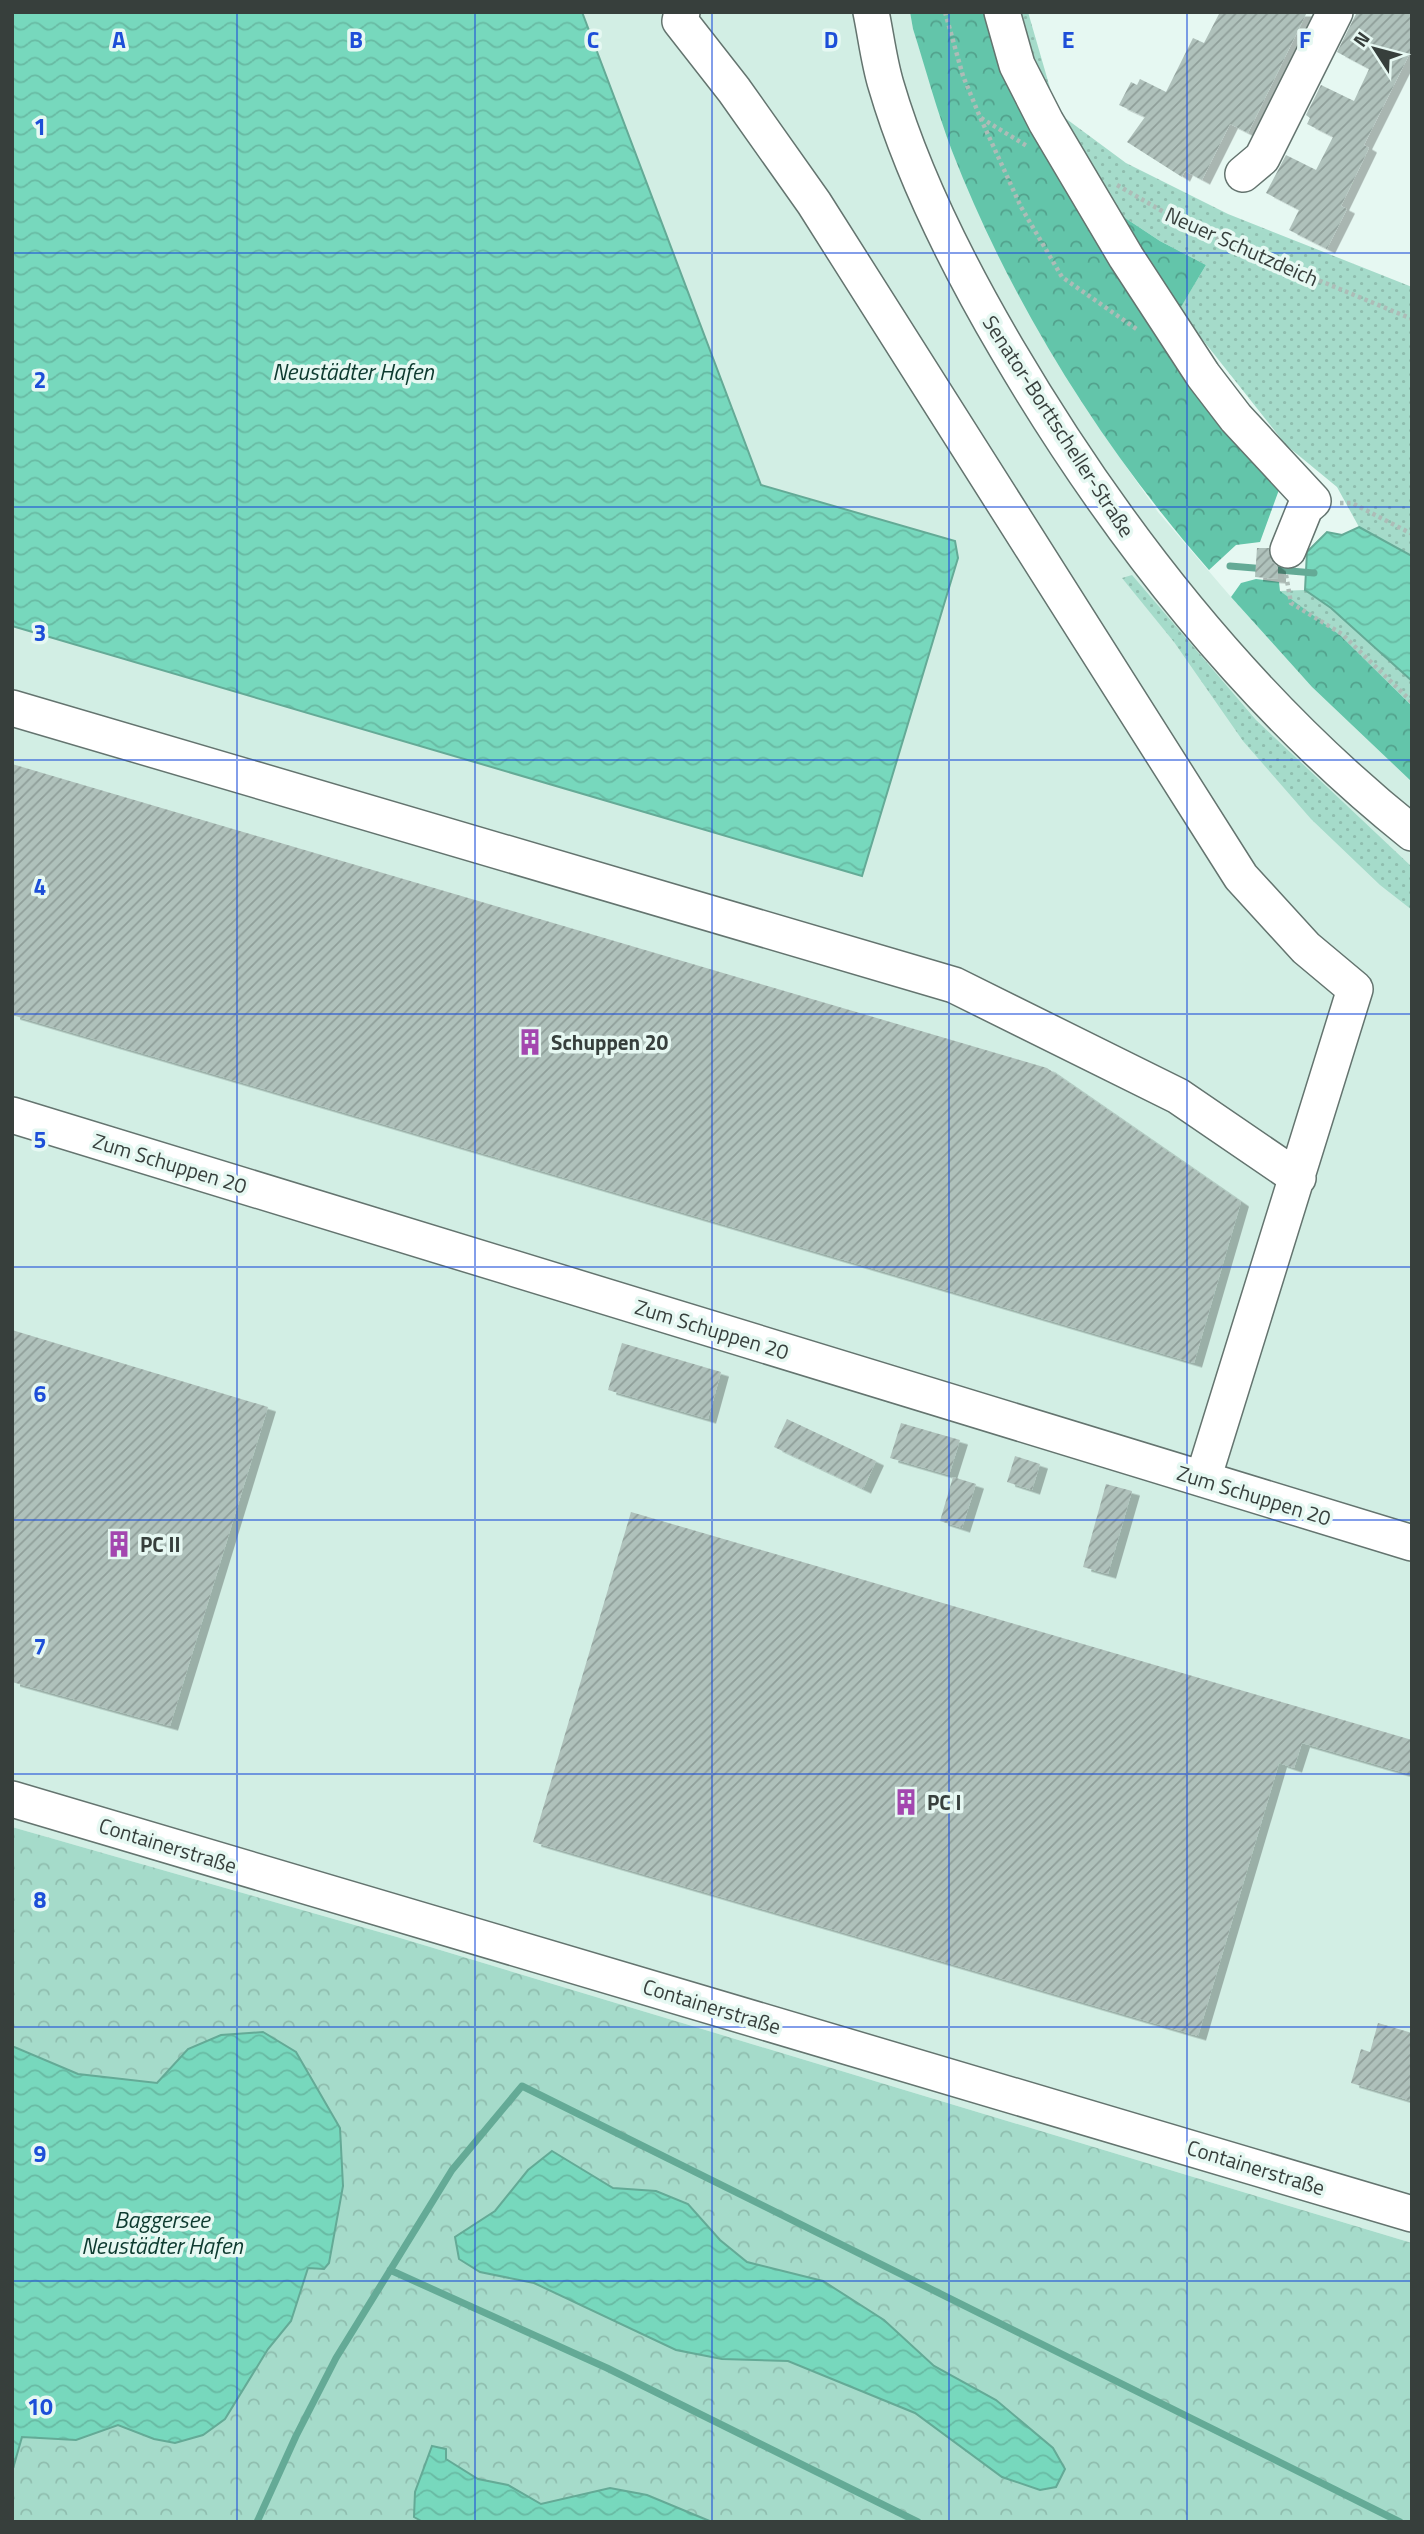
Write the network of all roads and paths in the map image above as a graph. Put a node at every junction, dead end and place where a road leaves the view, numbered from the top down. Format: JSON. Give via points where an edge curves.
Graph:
{"nodes":[{"id":1,"x":872,"y":12,"type":"edge"},
{"id":2,"x":945,"y":12,"type":"edge"},
{"id":3,"x":1002,"y":12,"type":"edge"},
{"id":4,"x":1335,"y":12,"type":"edge"},
{"id":5,"x":677,"y":15,"type":"edge"},
{"id":6,"x":980,"y":117,"type":"junction"},
{"id":7,"x":1006,"y":133,"type":"dead end"},
{"id":8,"x":1243,"y":174,"type":"dead end"},
{"id":9,"x":1108,"y":177,"type":"dead end"},
{"id":10,"x":1412,"y":319,"type":"edge"},
{"id":11,"x":1144,"y":335,"type":"dead end"},
{"id":12,"x":1312,"y":501,"type":"junction"},
{"id":13,"x":1412,"y":534,"type":"edge"},
{"id":14,"x":1287,"y":566,"type":"joint"},
{"id":15,"x":1412,"y":702,"type":"edge"},
{"id":16,"x":12,"y":709,"type":"edge"},
{"id":17,"x":1412,"y":833,"type":"edge"},
{"id":18,"x":12,"y":1115,"type":"edge"},
{"id":19,"x":1298,"y":1178,"type":"junction"},
{"id":20,"x":1203,"y":1479,"type":"junction"},
{"id":21,"x":1412,"y":1543,"type":"edge"},
{"id":22,"x":12,"y":1799,"type":"edge"},
{"id":23,"x":1412,"y":2214,"type":"edge"}],
"edges":[{"from":1,"to":17,"type":"street","name":"Senator-Borttscheller-Straße","via":[[886,85],[932,207],[979,301],[1102,499],[1181,605],[1273,706]]},
{"from":2,"to":6,"type":"path","via":[[962,76]]},
{"from":3,"to":12,"type":"street","via":[[1017,65],[1126,257],[1203,375]]},
{"from":4,"to":8,"type":"street","via":[[1262,158]]},
{"from":5,"to":19,"type":"street","via":[[814,203],[1241,877],[1306,948],[1355,989]]},
{"from":6,"to":7,"type":"path"},
{"from":6,"to":11,"type":"path","via":[[1020,207],[1062,277]]},
{"from":9,"to":10,"type":"path","name":"Neuer Schutzdeich","via":[[1188,226]]},
{"from":12,"to":13,"type":"path","via":[[1352,503]]},
{"from":12,"to":14,"type":"street","via":[[1305,508]]},
{"from":14,"to":15,"type":"path","via":[[1291,603],[1342,634]]},
{"from":16,"to":19,"type":"street","via":[[954,985],[1178,1096]]},
{"from":18,"to":20,"type":"street","name":"Zum Schuppen 20"},
{"from":19,"to":20,"type":"street"},
{"from":20,"to":21,"type":"street","name":"Zum Schuppen 20"},
{"from":22,"to":23,"type":"street","name":"Containerstraße"}]}
